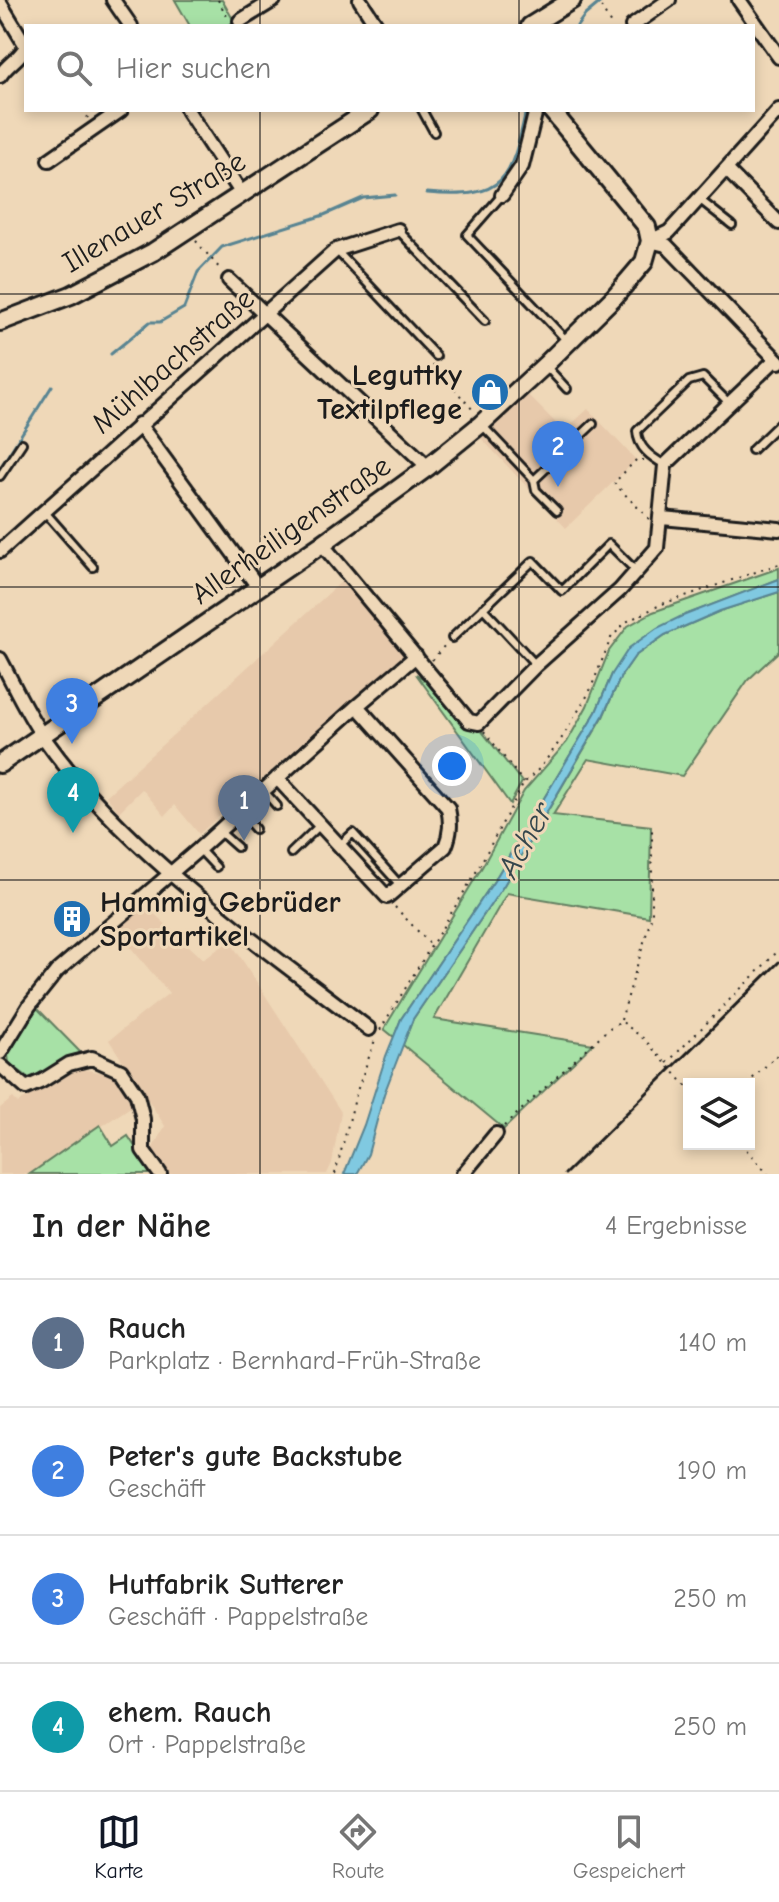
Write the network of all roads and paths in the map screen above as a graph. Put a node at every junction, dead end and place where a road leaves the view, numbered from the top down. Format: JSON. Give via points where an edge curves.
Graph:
{"nodes":[{"id":1,"x":113,"y":0,"type":"edge"},
{"id":2,"x":218,"y":0,"type":"edge"},
{"id":3,"x":274,"y":0,"type":"edge"},
{"id":4,"x":360,"y":0,"type":"edge"},
{"id":5,"x":597,"y":0,"type":"edge"},
{"id":6,"x":669,"y":0,"type":"edge"},
{"id":7,"x":739,"y":0,"type":"edge"},
{"id":8,"x":564,"y":2,"type":"edge"},
{"id":9,"x":0,"y":3,"type":"edge"},
{"id":10,"x":235,"y":20,"type":"joint"},
{"id":11,"x":130,"y":24,"type":"edge"},
{"id":12,"x":376,"y":24,"type":"edge"},
{"id":13,"x":533,"y":24,"type":"edge"},
{"id":14,"x":611,"y":24,"type":"edge"},
{"id":15,"x":635,"y":24,"type":"edge"},
{"id":16,"x":24,"y":43,"type":"edge"},
{"id":17,"x":24,"y":50,"type":"edge"},
{"id":18,"x":779,"y":57,"type":"edge"},
{"id":19,"x":0,"y":76,"type":"edge"},
{"id":20,"x":779,"y":110,"type":"edge"},
{"id":21,"x":118,"y":112,"type":"edge"},
{"id":22,"x":188,"y":112,"type":"edge"},
{"id":23,"x":367,"y":112,"type":"edge"},
{"id":24,"x":423,"y":112,"type":"edge"},
{"id":25,"x":536,"y":112,"type":"edge"},
{"id":26,"x":553,"y":112,"type":"edge"},
{"id":27,"x":434,"y":132,"type":"dead end"},
{"id":28,"x":49,"y":160,"type":"dead end"},
{"id":29,"x":726,"y":169,"type":"junction"},
{"id":30,"x":242,"y":194,"type":"junction"},
{"id":31,"x":502,"y":195,"type":"joint"},
{"id":32,"x":699,"y":199,"type":"junction"},
{"id":33,"x":779,"y":223,"type":"edge"},
{"id":34,"x":732,"y":225,"type":"dead end"},
{"id":35,"x":398,"y":230,"type":"joint"},
{"id":36,"x":650,"y":241,"type":"junction"},
{"id":37,"x":202,"y":248,"type":"dead end"},
{"id":38,"x":336,"y":250,"type":"junction"},
{"id":39,"x":214,"y":262,"type":"dead end"},
{"id":40,"x":229,"y":280,"type":"dead end"},
{"id":41,"x":267,"y":313,"type":"junction"},
{"id":42,"x":485,"y":321,"type":"dead end"},
{"id":43,"x":0,"y":322,"type":"edge"},
{"id":44,"x":568,"y":342,"type":"junction"},
{"id":45,"x":436,"y":356,"type":"joint"},
{"id":46,"x":778,"y":360,"type":"edge"},
{"id":47,"x":545,"y":365,"type":"junction"},
{"id":48,"x":567,"y":389,"type":"dead end"},
{"id":49,"x":729,"y":403,"type":"junction"},
{"id":50,"x":482,"y":422,"type":"junction"},
{"id":51,"x":139,"y":424,"type":"junction"},
{"id":52,"x":593,"y":424,"type":"dead end"},
{"id":53,"x":779,"y":424,"type":"edge"},
{"id":54,"x":22,"y":443,"type":"dead end"},
{"id":55,"x":752,"y":450,"type":"dead end"},
{"id":56,"x":653,"y":458,"type":"junction"},
{"id":57,"x":665,"y":465,"type":"junction"},
{"id":58,"x":428,"y":467,"type":"junction"},
{"id":59,"x":0,"y":476,"type":"edge"},
{"id":60,"x":534,"y":480,"type":"junction"},
{"id":61,"x":44,"y":511,"type":"junction"},
{"id":62,"x":557,"y":511,"type":"dead end"},
{"id":63,"x":662,"y":518,"type":"junction"},
{"id":64,"x":779,"y":529,"type":"edge"},
{"id":65,"x":322,"y":544,"type":"junction"},
{"id":66,"x":0,"y":551,"type":"edge"},
{"id":67,"x":779,"y":564,"type":"edge"},
{"id":68,"x":93,"y":567,"type":"dead end"},
{"id":69,"x":636,"y":571,"type":"junction"},
{"id":70,"x":258,"y":587,"type":"junction"},
{"id":71,"x":483,"y":608,"type":"junction"},
{"id":72,"x":452,"y":638,"type":"joint"},
{"id":73,"x":0,"y":659,"type":"edge"},
{"id":74,"x":420,"y":661,"type":"junction"},
{"id":75,"x":536,"y":665,"type":"junction"},
{"id":76,"x":357,"y":706,"type":"junction"},
{"id":77,"x":479,"y":723,"type":"junction"},
{"id":78,"x":43,"y":737,"type":"junction"},
{"id":79,"x":0,"y":764,"type":"edge"},
{"id":80,"x":277,"y":778,"type":"junction"},
{"id":81,"x":524,"y":783,"type":"junction"},
{"id":82,"x":263,"y":790,"type":"junction"},
{"id":83,"x":277,"y":806,"type":"dead end"},
{"id":84,"x":240,"y":812,"type":"junction"},
{"id":85,"x":320,"y":825,"type":"junction"},
{"id":86,"x":652,"y":828,"type":"dead end"},
{"id":87,"x":255,"y":829,"type":"dead end"},
{"id":88,"x":219,"y":831,"type":"junction"},
{"id":89,"x":237,"y":847,"type":"dead end"},
{"id":90,"x":199,"y":849,"type":"junction"},
{"id":91,"x":291,"y":853,"type":"dead end"},
{"id":92,"x":216,"y":867,"type":"dead end"},
{"id":93,"x":171,"y":872,"type":"junction"},
{"id":94,"x":395,"y":907,"type":"dead end"},
{"id":95,"x":431,"y":945,"type":"junction"},
{"id":96,"x":779,"y":950,"type":"edge"},
{"id":97,"x":621,"y":1021,"type":"junction"},
{"id":98,"x":369,"y":1029,"type":"dead end"},
{"id":99,"x":0,"y":1053,"type":"edge"},
{"id":100,"x":779,"y":1053,"type":"edge"},
{"id":101,"x":666,"y":1064,"type":"junction"},
{"id":102,"x":0,"y":1065,"type":"edge"},
{"id":103,"x":753,"y":1078,"type":"edge"},
{"id":104,"x":683,"y":1082,"type":"edge"},
{"id":105,"x":496,"y":1134,"type":"joint"},
{"id":106,"x":746,"y":1150,"type":"edge"},
{"id":107,"x":160,"y":1174,"type":"edge"},
{"id":108,"x":335,"y":1174,"type":"edge"},
{"id":109,"x":463,"y":1174,"type":"edge"},
{"id":110,"x":768,"y":1174,"type":"edge"}],
"edges":[{"from":1,"to":11,"type":"street"},
{"from":2,"to":10,"type":"path"},
{"from":3,"to":10,"type":"street"},
{"from":4,"to":12,"type":"street"},
{"from":5,"to":14,"type":"path"},
{"from":6,"to":15,"type":"street"},
{"from":7,"to":18,"type":"street"},
{"from":8,"to":13,"type":"street"},
{"from":9,"to":16,"type":"street"},
{"from":17,"to":19,"type":"street"},
{"from":20,"to":29,"type":"street"},
{"from":21,"to":28,"type":"street"},
{"from":22,"to":30,"type":"street"},
{"from":23,"to":30,"type":"street","name":"Illenauer Straße"},
{"from":24,"to":27,"type":"lane"},
{"from":25,"to":31,"type":"street","via":[[522,166]]},
{"from":26,"to":36,"type":"street","via":[[638,215]]},
{"from":29,"to":32,"type":"street"},
{"from":29,"to":33,"type":"street"},
{"from":30,"to":43,"type":"street","name":"Illenauer Straße","via":[[188,231],[71,295]]},
{"from":31,"to":44,"type":"lane","via":[[467,235]]},
{"from":32,"to":34,"type":"lane"},
{"from":32,"to":36,"type":"street","via":[[669,232]]},
{"from":35,"to":38,"type":"street","name":"Mühlbachstraße"},
{"from":35,"to":42,"type":"lane","name":"Mühlbachstraße"},
{"from":36,"to":44,"type":"street","name":"Allerheiligenstraße","via":[[644,262]]},
{"from":36,"to":46,"type":"street","via":[[666,245]]},
{"from":37,"to":39,"type":"path"},
{"from":38,"to":41,"type":"street","name":"Mühlbachstraße"},
{"from":38,"to":45,"type":"lane"},
{"from":40,"to":41,"type":"street"},
{"from":41,"to":51,"type":"street","name":"Mühlbachstraße"},
{"from":41,"to":58,"type":"street"},
{"from":44,"to":47,"type":"street","name":"Allerheiligenstraße"},
{"from":45,"to":50,"type":"path","via":[[433,365]]},
{"from":46,"to":49,"type":"street"},
{"from":47,"to":48,"type":"lane"},
{"from":47,"to":50,"type":"street","name":"Allerheiligenstraße"},
{"from":49,"to":56,"type":"lane","via":[[703,377],[689,381],[637,431],[638,443]]},
{"from":49,"to":57,"type":"street"},
{"from":50,"to":58,"type":"street","name":"Allerheiligenstraße"},
{"from":50,"to":60,"type":"lane"},
{"from":51,"to":61,"type":"street","name":"Mühlbachstraße"},
{"from":51,"to":70,"type":"street"},
{"from":52,"to":60,"type":"lane"},
{"from":53,"to":55,"type":"lane"},
{"from":54,"to":59,"type":"lane"},
{"from":56,"to":57,"type":"lane"},
{"from":56,"to":63,"type":"path","via":[[636,460],[614,483],[648,519]]},
{"from":57,"to":63,"type":"street"},
{"from":58,"to":65,"type":"street","name":"Allerheiligenstraße"},
{"from":60,"to":62,"type":"lane","via":[[536,490]]},
{"from":61,"to":66,"type":"street","name":"Mühlbachstraße"},
{"from":61,"to":68,"type":"lane"},
{"from":63,"to":64,"type":"street"},
{"from":63,"to":69,"type":"street","via":[[657,548]]},
{"from":65,"to":70,"type":"street","name":"Allerheiligenstraße"},
{"from":65,"to":74,"type":"street"},
{"from":67,"to":81,"type":"path","via":[[662,604],[626,622],[611,638],[589,693],[560,741]]},
{"from":69,"to":71,"type":"lane","via":[[609,544],[562,591],[533,561]]},
{"from":69,"to":75,"type":"street"},
{"from":70,"to":78,"type":"street","name":"Allerheiligenstraße"},
{"from":71,"to":72,"type":"lane"},
{"from":71,"to":75,"type":"lane"},
{"from":72,"to":74,"type":"path"},
{"from":73,"to":78,"type":"street"},
{"from":74,"to":76,"type":"street"},
{"from":74,"to":77,"type":"street","via":[[469,721]]},
{"from":75,"to":77,"type":"street"},
{"from":76,"to":80,"type":"street"},
{"from":76,"to":85,"type":"street","via":[[448,808],[450,836],[445,847],[387,897]]},
{"from":77,"to":81,"type":"path"},
{"from":78,"to":79,"type":"street","name":"Allerheiligenstraße"},
{"from":78,"to":93,"type":"street","via":[[90,796]]},
{"from":80,"to":82,"type":"street"},
{"from":80,"to":85,"type":"street"},
{"from":81,"to":95,"type":"path"},
{"from":82,"to":83,"type":"lane"},
{"from":82,"to":84,"type":"street"},
{"from":84,"to":87,"type":"lane"},
{"from":84,"to":88,"type":"street"},
{"from":85,"to":91,"type":"lane"},
{"from":86,"to":97,"type":"path","via":[[652,915]]},
{"from":88,"to":89,"type":"lane"},
{"from":88,"to":90,"type":"street"},
{"from":90,"to":92,"type":"lane"},
{"from":90,"to":93,"type":"street"},
{"from":93,"to":98,"type":"street"},
{"from":93,"to":99,"type":"street","via":[[57,971]]},
{"from":94,"to":95,"type":"path"},
{"from":95,"to":108,"type":"path","via":[[377,1036]]},
{"from":96,"to":101,"type":"path"},
{"from":97,"to":101,"type":"path"},
{"from":97,"to":105,"type":"path"},
{"from":100,"to":103,"type":"path"},
{"from":101,"to":104,"type":"path"},
{"from":102,"to":107,"type":"street","via":[[26,1088],[69,1064],[92,1058],[121,1071],[137,1095],[143,1150]]},
{"from":105,"to":109,"type":"street"},
{"from":106,"to":110,"type":"path"}]}
